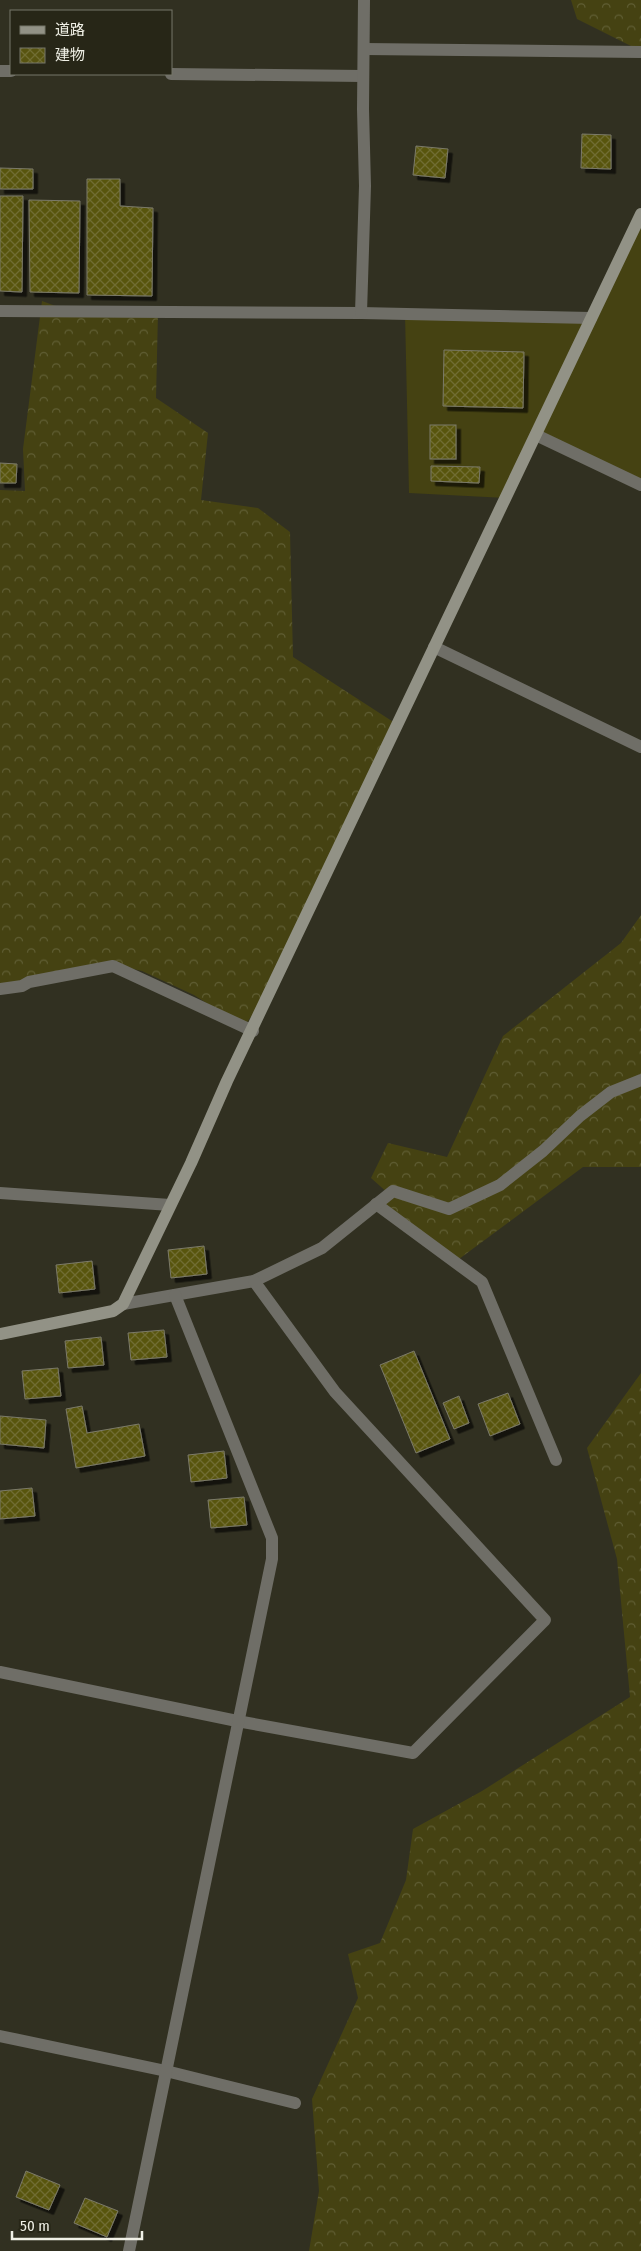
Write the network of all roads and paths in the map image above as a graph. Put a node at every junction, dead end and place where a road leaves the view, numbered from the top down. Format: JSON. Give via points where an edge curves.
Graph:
{"nodes":[{"id":1,"x":364,"y":0,"type":"edge"},
{"id":2,"x":364,"y":49,"type":"junction"},
{"id":3,"x":641,"y":52,"type":"edge"},
{"id":4,"x":172,"y":74,"type":"edge"},
{"id":5,"x":363,"y":76,"type":"junction"},
{"id":6,"x":640,"y":221,"type":"edge"},
{"id":7,"x":0,"y":311,"type":"edge"},
{"id":8,"x":361,"y":313,"type":"junction"},
{"id":9,"x":591,"y":318,"type":"junction"},
{"id":10,"x":536,"y":435,"type":"junction"},
{"id":11,"x":641,"y":485,"type":"edge"},
{"id":12,"x":434,"y":647,"type":"junction"},
{"id":13,"x":641,"y":747,"type":"edge"},
{"id":14,"x":0,"y":989,"type":"edge"},
{"id":15,"x":253,"y":1031,"type":"junction"},
{"id":16,"x":641,"y":1080,"type":"edge"},
{"id":17,"x":0,"y":1193,"type":"edge"},
{"id":18,"x":376,"y":1204,"type":"junction"},
{"id":19,"x":170,"y":1205,"type":"junction"},
{"id":20,"x":254,"y":1281,"type":"junction"},
{"id":21,"x":175,"y":1295,"type":"junction"},
{"id":22,"x":124,"y":1304,"type":"junction"},
{"id":23,"x":0,"y":1334,"type":"edge"},
{"id":24,"x":556,"y":1460,"type":"dead end"},
{"id":25,"x":0,"y":1672,"type":"edge"},
{"id":26,"x":237,"y":1721,"type":"junction"},
{"id":27,"x":0,"y":2036,"type":"edge"},
{"id":28,"x":166,"y":2071,"type":"junction"},
{"id":29,"x":295,"y":2103,"type":"dead end"},
{"id":30,"x":129,"y":2251,"type":"edge"}],
"edges":[{"from":1,"to":2,"type":"street"},
{"from":2,"to":3,"type":"street"},
{"from":2,"to":5,"type":"street"},
{"from":4,"to":5,"type":"street"},
{"from":5,"to":8,"type":"street","via":[[365,186]]},
{"from":6,"to":9,"type":"street"},
{"from":7,"to":8,"type":"street"},
{"from":8,"to":9,"type":"street"},
{"from":9,"to":10,"type":"street"},
{"from":10,"to":11,"type":"street"},
{"from":10,"to":12,"type":"street"},
{"from":12,"to":13,"type":"street"},
{"from":12,"to":15,"type":"street"},
{"from":14,"to":15,"type":"street","via":[[113,966]]},
{"from":15,"to":19,"type":"street"},
{"from":16,"to":18,"type":"street","via":[[611,1092],[543,1151],[492,1189],[449,1209],[393,1191]]},
{"from":17,"to":19,"type":"street"},
{"from":18,"to":20,"type":"street","via":[[322,1248]]},
{"from":18,"to":24,"type":"street","via":[[482,1282]]},
{"from":19,"to":22,"type":"street"},
{"from":20,"to":21,"type":"street"},
{"from":20,"to":26,"type":"street","via":[[335,1392],[545,1620],[414,1753]]},
{"from":21,"to":22,"type":"street"},
{"from":21,"to":26,"type":"street","via":[[272,1538],[272,1559]]},
{"from":22,"to":23,"type":"street","via":[[113,1311]]},
{"from":25,"to":26,"type":"street"},
{"from":26,"to":28,"type":"street"},
{"from":27,"to":28,"type":"street"},
{"from":28,"to":29,"type":"street"},
{"from":28,"to":30,"type":"street"}]}
